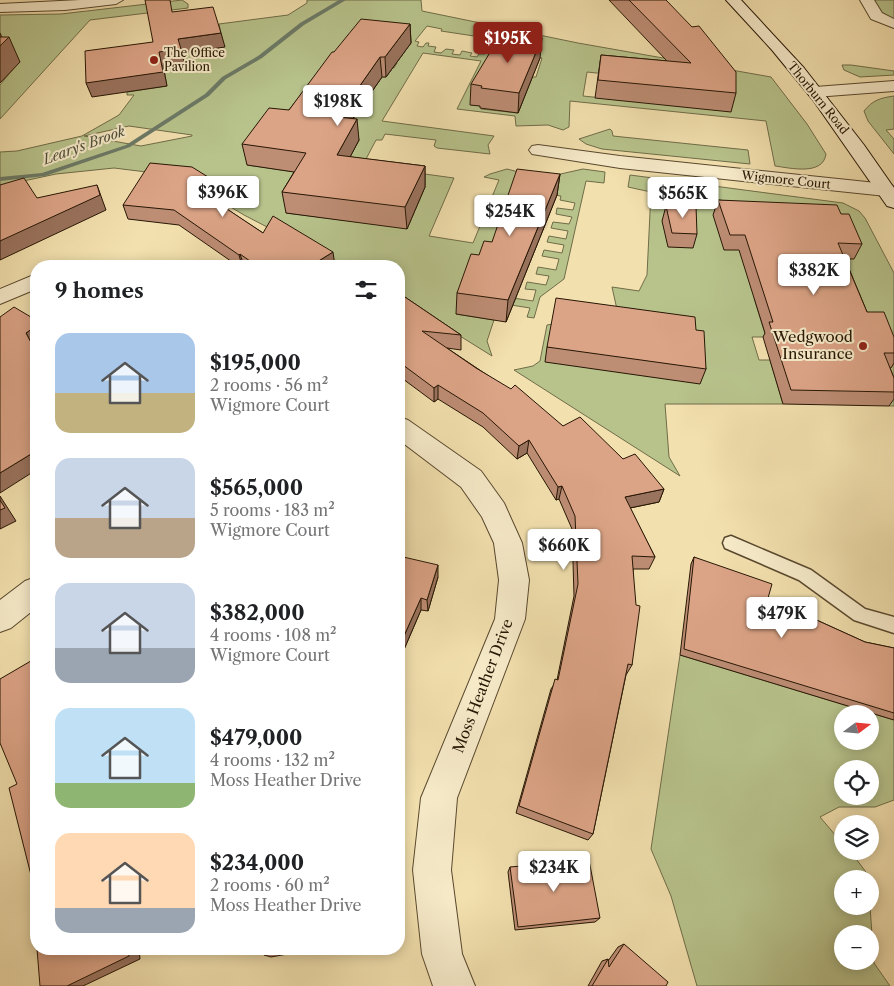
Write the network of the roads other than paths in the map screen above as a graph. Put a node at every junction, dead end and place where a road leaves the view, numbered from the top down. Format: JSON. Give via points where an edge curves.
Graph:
{"nodes":[{"id":1,"x":116,"y":0,"type":"edge"},
{"id":2,"x":733,"y":0,"type":"edge"},
{"id":3,"x":867,"y":0,"type":"edge"},
{"id":4,"x":0,"y":8,"type":"edge"},
{"id":5,"x":894,"y":24,"type":"edge"},
{"id":6,"x":894,"y":86,"type":"edge"},
{"id":7,"x":815,"y":92,"type":"junction"},
{"id":8,"x":538,"y":150,"type":"dead end"},
{"id":9,"x":890,"y":196,"type":"edge"},
{"id":10,"x":30,"y":284,"type":"edge"},
{"id":11,"x":0,"y":297,"type":"edge"},
{"id":12,"x":405,"y":431,"type":"edge"},
{"id":13,"x":731,"y":543,"type":"dead end"},
{"id":14,"x":30,"y":595,"type":"edge"},
{"id":15,"x":0,"y":618,"type":"edge"},
{"id":16,"x":894,"y":625,"type":"edge"},
{"id":17,"x":454,"y":986,"type":"edge"}],
"edges":[{"from":1,"to":4,"type":"street"},
{"from":2,"to":7,"type":"street","name":"Thorburn Road"},
{"from":3,"to":5,"type":"street","via":[[876,16]]},
{"from":6,"to":7,"type":"street"},
{"from":7,"to":9,"type":"street","name":"Thorburn Road"},
{"from":8,"to":9,"type":"street","name":"Wigmore Court"},
{"from":10,"to":11,"type":"street"},
{"from":12,"to":17,"type":"street","name":"Moss Heather Drive","via":[[471,479],[494,511],[508,543],[514,580],[510,619],[439,798],[432,870],[442,954]]},
{"from":13,"to":16,"type":"lane","via":[[805,575],[860,615]]},
{"from":14,"to":15,"type":"street"}]}
